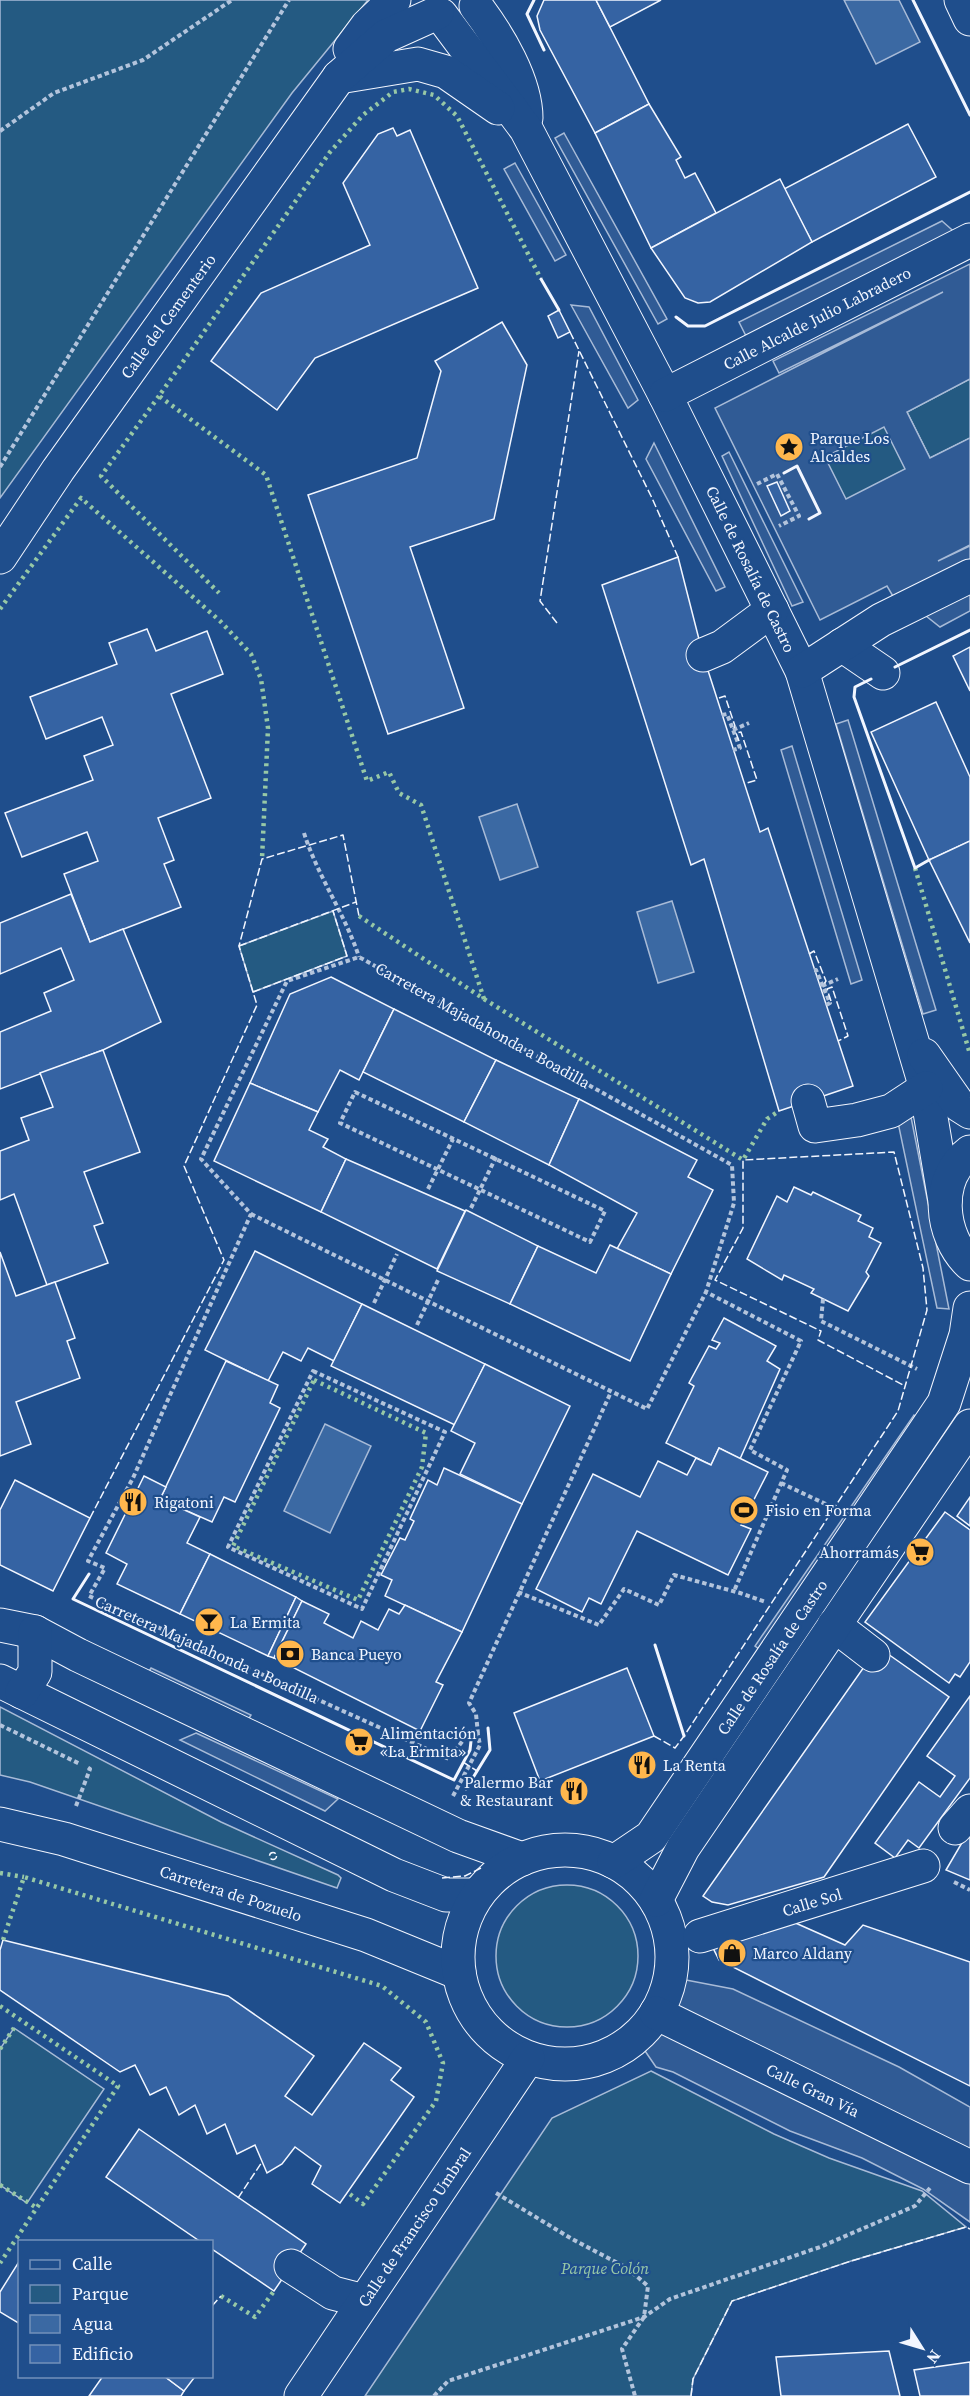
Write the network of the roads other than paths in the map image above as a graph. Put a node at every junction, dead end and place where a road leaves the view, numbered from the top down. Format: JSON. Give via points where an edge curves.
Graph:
{"nodes":[{"id":1,"x":394,"y":0,"type":"edge"},
{"id":2,"x":961,"y":0,"type":"edge"},
{"id":3,"x":478,"y":3,"type":"edge"},
{"id":4,"x":435,"y":9,"type":"edge"},
{"id":5,"x":970,"y":19,"type":"edge"},
{"id":6,"x":339,"y":77,"type":"junction"},
{"id":7,"x":526,"y":129,"type":"junction"},
{"id":8,"x":970,"y":240,"type":"edge"},
{"id":9,"x":665,"y":395,"type":"junction"},
{"id":10,"x":0,"y":557,"type":"edge"},
{"id":11,"x":970,"y":576,"type":"edge"},
{"id":12,"x":772,"y":610,"type":"junction"},
{"id":13,"x":842,"y":645,"type":"junction"},
{"id":14,"x":703,"y":655,"type":"dead end"},
{"id":15,"x":802,"y":671,"type":"junction"},
{"id":16,"x":883,"y":673,"type":"dead end"},
{"id":17,"x":911,"y":1036,"type":"junction"},
{"id":18,"x":926,"y":1088,"type":"junction"},
{"id":19,"x":808,"y":1101,"type":"dead end"},
{"id":20,"x":970,"y":1112,"type":"edge"},
{"id":21,"x":970,"y":1152,"type":"edge"},
{"id":22,"x":945,"y":1201,"type":"junction"},
{"id":23,"x":970,"y":1264,"type":"edge"},
{"id":24,"x":970,"y":1308,"type":"edge"},
{"id":25,"x":970,"y":1426,"type":"edge"},
{"id":26,"x":0,"y":1625,"type":"edge"},
{"id":27,"x":834,"y":1625,"type":"junction"},
{"id":28,"x":35,"y":1632,"type":"junction"},
{"id":29,"x":873,"y":1655,"type":"dead end"},
{"id":30,"x":11,"y":1686,"type":"edge"},
{"id":31,"x":0,"y":1824,"type":"edge"},
{"id":32,"x":946,"y":1839,"type":"edge"},
{"id":33,"x":522,"y":1859,"type":"junction"},
{"id":34,"x":614,"y":1862,"type":"junction"},
{"id":35,"x":477,"y":1895,"type":"junction"},
{"id":36,"x":656,"y":1900,"type":"junction"},
{"id":37,"x":700,"y":1936,"type":"dead end"},
{"id":38,"x":459,"y":1973,"type":"junction"},
{"id":39,"x":656,"y":2013,"type":"junction"},
{"id":40,"x":528,"y":2058,"type":"junction"},
{"id":41,"x":961,"y":2163,"type":"edge"},
{"id":42,"x":291,"y":2266,"type":"dead end"},
{"id":43,"x":364,"y":2301,"type":"junction"},
{"id":44,"x":301,"y":2396,"type":"edge"}],
"edges":[{"from":1,"to":6,"type":"street","name":"Calle del Cementerio","via":[[367,26],[339,63]]},
{"from":2,"to":5,"type":"street"},
{"from":3,"to":4,"type":"street","name":"Calle del Cementerio","via":[[460,16]]},
{"from":3,"to":7,"type":"street","name":"Calle de Rosalía de Castro","via":[[496,32],[526,101]]},
{"from":4,"to":6,"type":"street","name":"Calle del Cementerio","via":[[386,36]]},
{"from":4,"to":7,"type":"street","name":"Calle de Rosalía de Castro"},
{"from":6,"to":7,"type":"street","via":[[418,64],[433,67],[471,87]]},
{"from":6,"to":10,"type":"street","name":"Calle del Cementerio"},
{"from":7,"to":9,"type":"street","name":"Calle de Rosalía de Castro"},
{"from":8,"to":9,"type":"street","name":"Calle Alcalde Julio Labradero"},
{"from":9,"to":12,"type":"street","name":"Calle de Rosalía de Castro"},
{"from":11,"to":13,"type":"street","via":[[881,620]]},
{"from":12,"to":14,"type":"street"},
{"from":12,"to":15,"type":"street","name":"Calle de Rosalía de Castro"},
{"from":13,"to":15,"type":"street"},
{"from":13,"to":16,"type":"street"},
{"from":15,"to":17,"type":"street","name":"Calle de Rosalía de Castro"},
{"from":17,"to":18,"type":"street","name":"Calle de Rosalía de Castro"},
{"from":17,"to":20,"type":"street","name":"Calle de Rosalía de Castro","via":[[959,1106]]},
{"from":18,"to":19,"type":"street","via":[[891,1111],[815,1126]]},
{"from":18,"to":22,"type":"street","name":"Calle de Rosalía de Castro"},
{"from":21,"to":22,"type":"street","via":[[952,1177]]},
{"from":22,"to":23,"type":"street","name":"Calle de Rosalía de Castro","via":[[949,1232]]},
{"from":24,"to":34,"type":"street","name":"Calle de Rosalía de Castro","via":[[966,1335],[944,1403],[651,1837]]},
{"from":25,"to":27,"type":"street","name":"Calle de Rosalía de Castro"},
{"from":26,"to":28,"type":"street"},
{"from":27,"to":29,"type":"street"},
{"from":27,"to":36,"type":"street","name":"Calle de Rosalía de Castro","via":[[683,1848]]},
{"from":28,"to":30,"type":"street","via":[[35,1672]]},
{"from":28,"to":33,"type":"street","via":[[458,1836]]},
{"from":30,"to":35,"type":"street","via":[[394,1875],[446,1895]]},
{"from":31,"to":38,"type":"street","name":"Carretera de Pozuelo","via":[[64,1839],[366,1935]]},
{"from":32,"to":37,"type":"street","name":"Calle Sol"},
{"from":33,"to":34,"type":"street","via":[[553,1851],[584,1852]]},
{"from":33,"to":35,"type":"street","via":[[497,1874]]},
{"from":34,"to":36,"type":"street","via":[[638,1878]]},
{"from":35,"to":38,"type":"street","via":[[458,1942]]},
{"from":36,"to":39,"type":"street","via":[[669,1933],[672,1969]]},
{"from":38,"to":40,"type":"street","via":[[473,2013],[488,2032]]},
{"from":39,"to":40,"type":"street","via":[[640,2034],[596,2060],[562,2064]]},
{"from":39,"to":41,"type":"street","name":"Calle Gran Vía"},
{"from":40,"to":43,"type":"street","name":"Calle de Francisco Umbral"},
{"from":42,"to":43,"type":"street","via":[[333,2293]]},
{"from":43,"to":44,"type":"street","name":"Calle de Francisco Umbral"}]}
